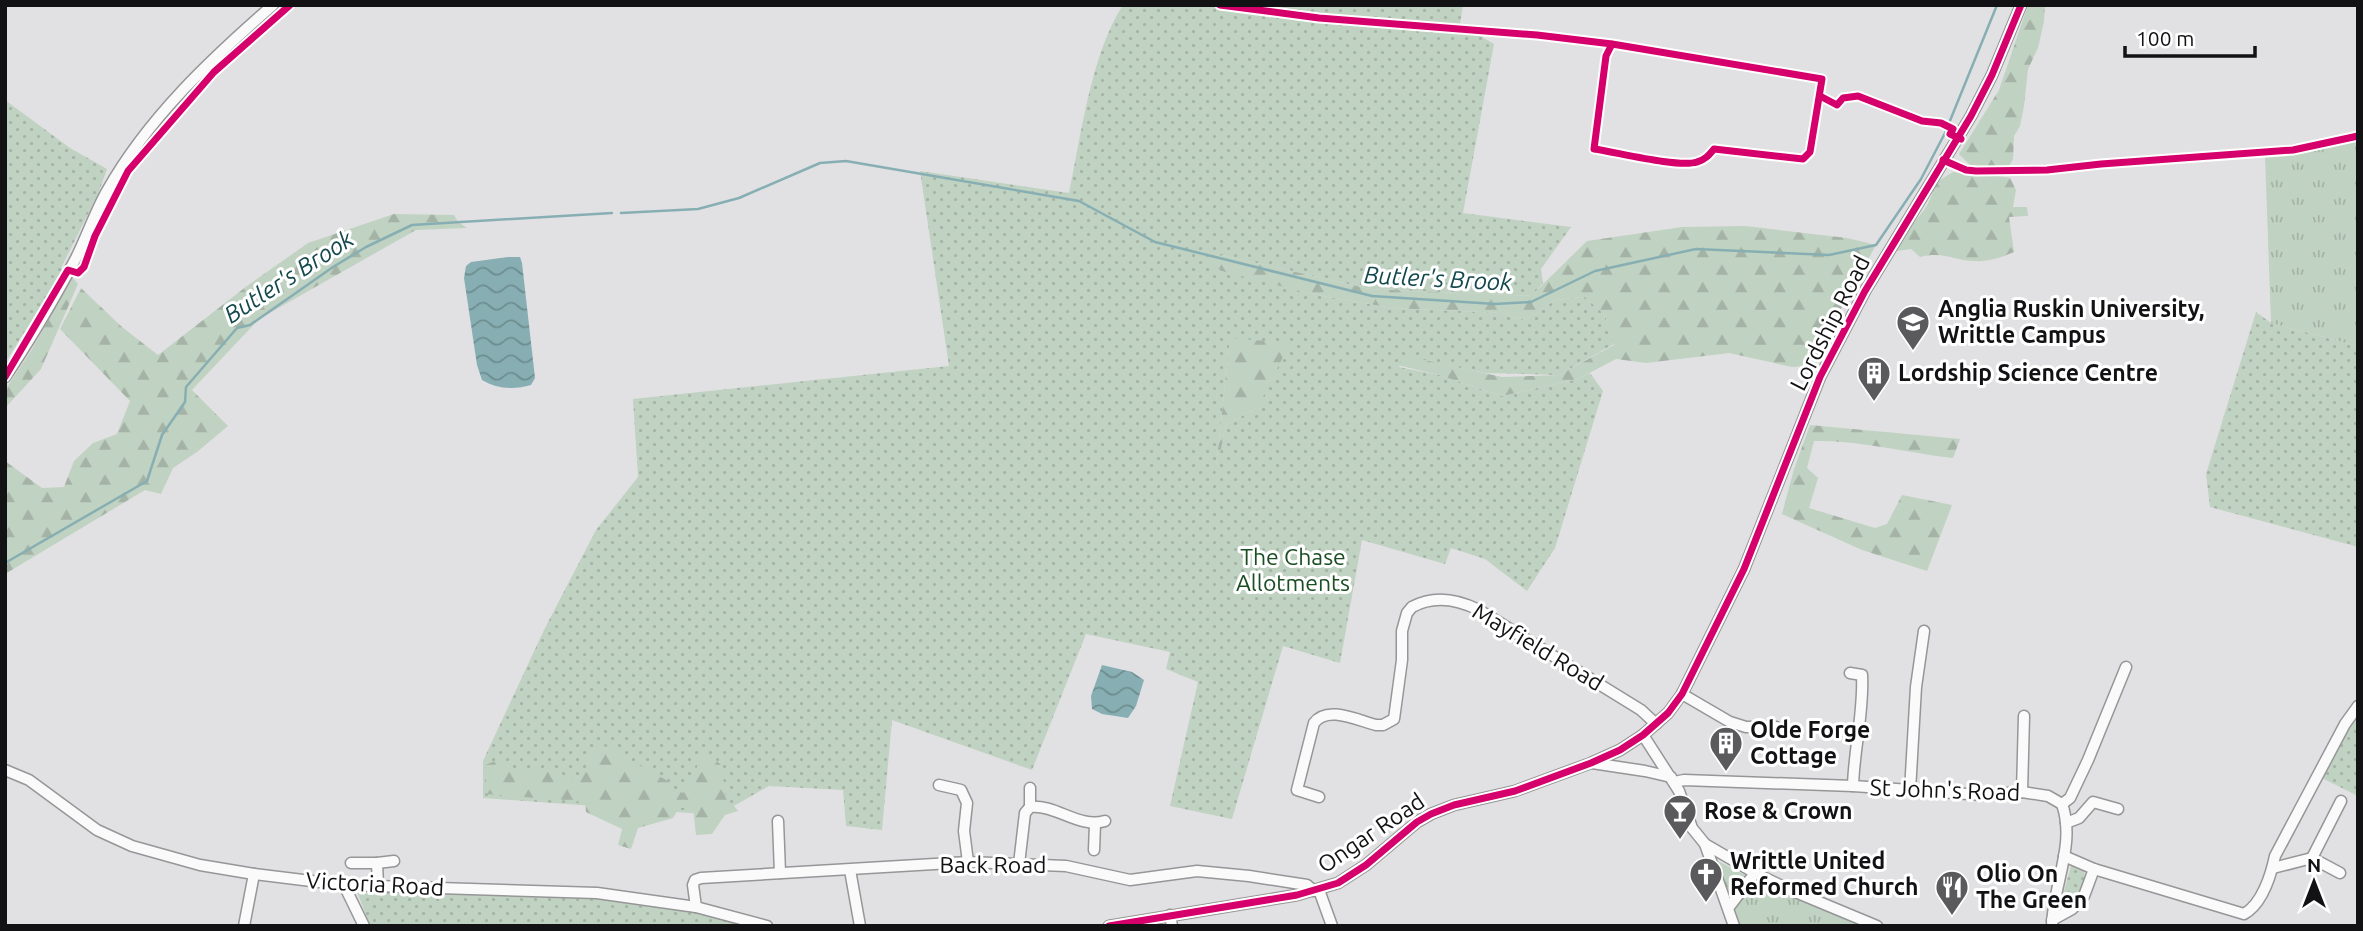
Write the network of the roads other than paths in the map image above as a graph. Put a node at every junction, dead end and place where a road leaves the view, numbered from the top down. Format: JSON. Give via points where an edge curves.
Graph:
{"nodes":[{"id":1,"x":273,"y":5,"type":"edge"},
{"id":2,"x":2021,"y":5,"type":"edge"},
{"id":3,"x":5,"y":377,"type":"edge"},
{"id":4,"x":1924,"y":631,"type":"dead end"},
{"id":5,"x":2126,"y":667,"type":"dead end"},
{"id":6,"x":1850,"y":673,"type":"dead end"},
{"id":7,"x":1682,"y":694,"type":"junction"},
{"id":8,"x":2358,"y":706,"type":"edge"},
{"id":9,"x":2024,"y":716,"type":"dead end"},
{"id":10,"x":1656,"y":724,"type":"junction"},
{"id":11,"x":1776,"y":727,"type":"dead end"},
{"id":12,"x":1643,"y":735,"type":"junction"},
{"id":13,"x":1591,"y":763,"type":"junction"},
{"id":14,"x":5,"y":769,"type":"edge"},
{"id":15,"x":1673,"y":780,"type":"junction"},
{"id":16,"x":939,"y":785,"type":"dead end"},
{"id":17,"x":1853,"y":786,"type":"junction"},
{"id":18,"x":1030,"y":788,"type":"dead end"},
{"id":19,"x":1910,"y":790,"type":"junction"},
{"id":20,"x":2022,"y":792,"type":"junction"},
{"id":21,"x":1319,"y":797,"type":"dead end"},
{"id":22,"x":2341,"y":801,"type":"dead end"},
{"id":23,"x":2062,"y":804,"type":"junction"},
{"id":24,"x":1030,"y":807,"type":"junction"},
{"id":25,"x":2118,"y":809,"type":"dead end"},
{"id":26,"x":778,"y":821,"type":"dead end"},
{"id":27,"x":2066,"y":823,"type":"junction"},
{"id":28,"x":1705,"y":844,"type":"junction"},
{"id":29,"x":1094,"y":850,"type":"dead end"},
{"id":30,"x":2064,"y":856,"type":"junction"},
{"id":31,"x":2312,"y":858,"type":"junction"},
{"id":32,"x":394,"y":861,"type":"dead end"},
{"id":33,"x":968,"y":862,"type":"junction"},
{"id":34,"x":351,"y":863,"type":"dead end"},
{"id":35,"x":377,"y":863,"type":"junction"},
{"id":36,"x":1019,"y":864,"type":"junction"},
{"id":37,"x":2273,"y":868,"type":"junction"},
{"id":38,"x":2094,"y":869,"type":"junction"},
{"id":39,"x":850,"y":870,"type":"junction"},
{"id":40,"x":780,"y":873,"type":"junction"},
{"id":41,"x":1755,"y":873,"type":"junction"},
{"id":42,"x":2340,"y":873,"type":"dead end"},
{"id":43,"x":254,"y":874,"type":"junction"},
{"id":44,"x":344,"y":885,"type":"junction"},
{"id":45,"x":365,"y":886,"type":"junction"},
{"id":46,"x":378,"y":886,"type":"junction"},
{"id":47,"x":1317,"y":890,"type":"junction"},
{"id":48,"x":696,"y":907,"type":"junction"},
{"id":49,"x":1729,"y":907,"type":"junction"},
{"id":50,"x":357,"y":908,"type":"junction"},
{"id":51,"x":1171,"y":920,"type":"edge"},
{"id":52,"x":2052,"y":923,"type":"edge"},
{"id":53,"x":1734,"y":925,"type":"edge"},
{"id":54,"x":244,"y":926,"type":"edge"},
{"id":55,"x":364,"y":926,"type":"edge"},
{"id":56,"x":767,"y":926,"type":"edge"},
{"id":57,"x":860,"y":926,"type":"edge"},
{"id":58,"x":1110,"y":926,"type":"edge"},
{"id":59,"x":1332,"y":926,"type":"edge"},
{"id":60,"x":1877,"y":926,"type":"edge"}],
"edges":[{"from":1,"to":3,"type":"street","via":[[198,74],[146,135],[106,191],[68,270]]},
{"from":2,"to":7,"type":"street","name":"Lordship Road","via":[[1971,116],[1865,291],[1820,377],[1744,569]]},
{"from":4,"to":19,"type":"street"},
{"from":5,"to":23,"type":"street","via":[[2075,788]]},
{"from":6,"to":17,"type":"street","via":[[1862,675],[1863,687]]},
{"from":7,"to":10,"type":"street","name":"Lordship Road"},
{"from":7,"to":11,"type":"street","via":[[1730,722]]},
{"from":8,"to":37,"type":"street","via":[[2287,833]]},
{"from":9,"to":20,"type":"street"},
{"from":10,"to":12,"type":"street","name":"Lordship Road"},
{"from":10,"to":21,"type":"street","name":"Mayfield Road","via":[[1641,710],[1479,610],[1455,601],[1433,600],[1412,607],[1404,621],[1394,719],[1376,725],[1326,714],[1314,723],[1297,790]]},
{"from":12,"to":13,"type":"street","name":"Ongar Road"},
{"from":12,"to":15,"type":"street"},
{"from":13,"to":15,"type":"street","name":"Ongar Road"},
{"from":13,"to":47,"type":"street","name":"Ongar Road","via":[[1515,791],[1431,814],[1356,872]]},
{"from":14,"to":43,"type":"street","name":"Victoria Road","via":[[29,780],[97,830],[132,846]]},
{"from":15,"to":17,"type":"street","name":"St John's Road"},
{"from":15,"to":28,"type":"street","via":[[1692,828]]},
{"from":16,"to":33,"type":"street","via":[[961,790],[967,803]]},
{"from":17,"to":19,"type":"street","name":"St John's Road"},
{"from":18,"to":24,"type":"street"},
{"from":19,"to":20,"type":"street","name":"St John's Road","via":[[1982,795]]},
{"from":20,"to":23,"type":"street","name":"St John's Road","via":[[2048,796]]},
{"from":22,"to":31,"type":"street"},
{"from":23,"to":27,"type":"street"},
{"from":24,"to":29,"type":"street","via":[[1100,823]]},
{"from":24,"to":36,"type":"street","via":[[1025,813]]},
{"from":25,"to":27,"type":"street","via":[[2093,802],[2079,818]]},
{"from":26,"to":40,"type":"street"},
{"from":27,"to":30,"type":"street"},
{"from":28,"to":41,"type":"street"},
{"from":28,"to":49,"type":"street"},
{"from":30,"to":38,"type":"street"},
{"from":30,"to":52,"type":"street"},
{"from":31,"to":37,"type":"street"},
{"from":31,"to":42,"type":"street"},
{"from":32,"to":35,"type":"street"},
{"from":33,"to":36,"type":"street","name":"Back Road"},
{"from":33,"to":39,"type":"street","name":"Back Road"},
{"from":34,"to":35,"type":"street"},
{"from":35,"to":46,"type":"street"},
{"from":36,"to":47,"type":"street","name":"Back Road","via":[[1066,866],[1136,880],[1182,872],[1232,874]]},
{"from":37,"to":38,"type":"street","via":[[2258,901],[2244,914]]},
{"from":38,"to":52,"type":"street","via":[[2084,896]]},
{"from":39,"to":40,"type":"street","name":"Back Road"},
{"from":39,"to":57,"type":"street"},
{"from":40,"to":48,"type":"street","name":"Back Road","via":[[695,880]]},
{"from":41,"to":49,"type":"street"},
{"from":41,"to":60,"type":"street"},
{"from":43,"to":44,"type":"street","name":"Victoria Road"},
{"from":43,"to":54,"type":"street"},
{"from":44,"to":45,"type":"street","name":"Victoria Road"},
{"from":44,"to":50,"type":"street"},
{"from":45,"to":46,"type":"street","name":"Victoria Road"},
{"from":45,"to":50,"type":"street"},
{"from":46,"to":48,"type":"street","name":"Victoria Road","via":[[597,893]]},
{"from":47,"to":51,"type":"street","name":"Ongar Road"},
{"from":47,"to":59,"type":"street"},
{"from":48,"to":56,"type":"street","name":"Victoria Road"},
{"from":49,"to":53,"type":"street"},
{"from":50,"to":55,"type":"street"},
{"from":51,"to":58,"type":"street","name":"Ongar Road"}]}
